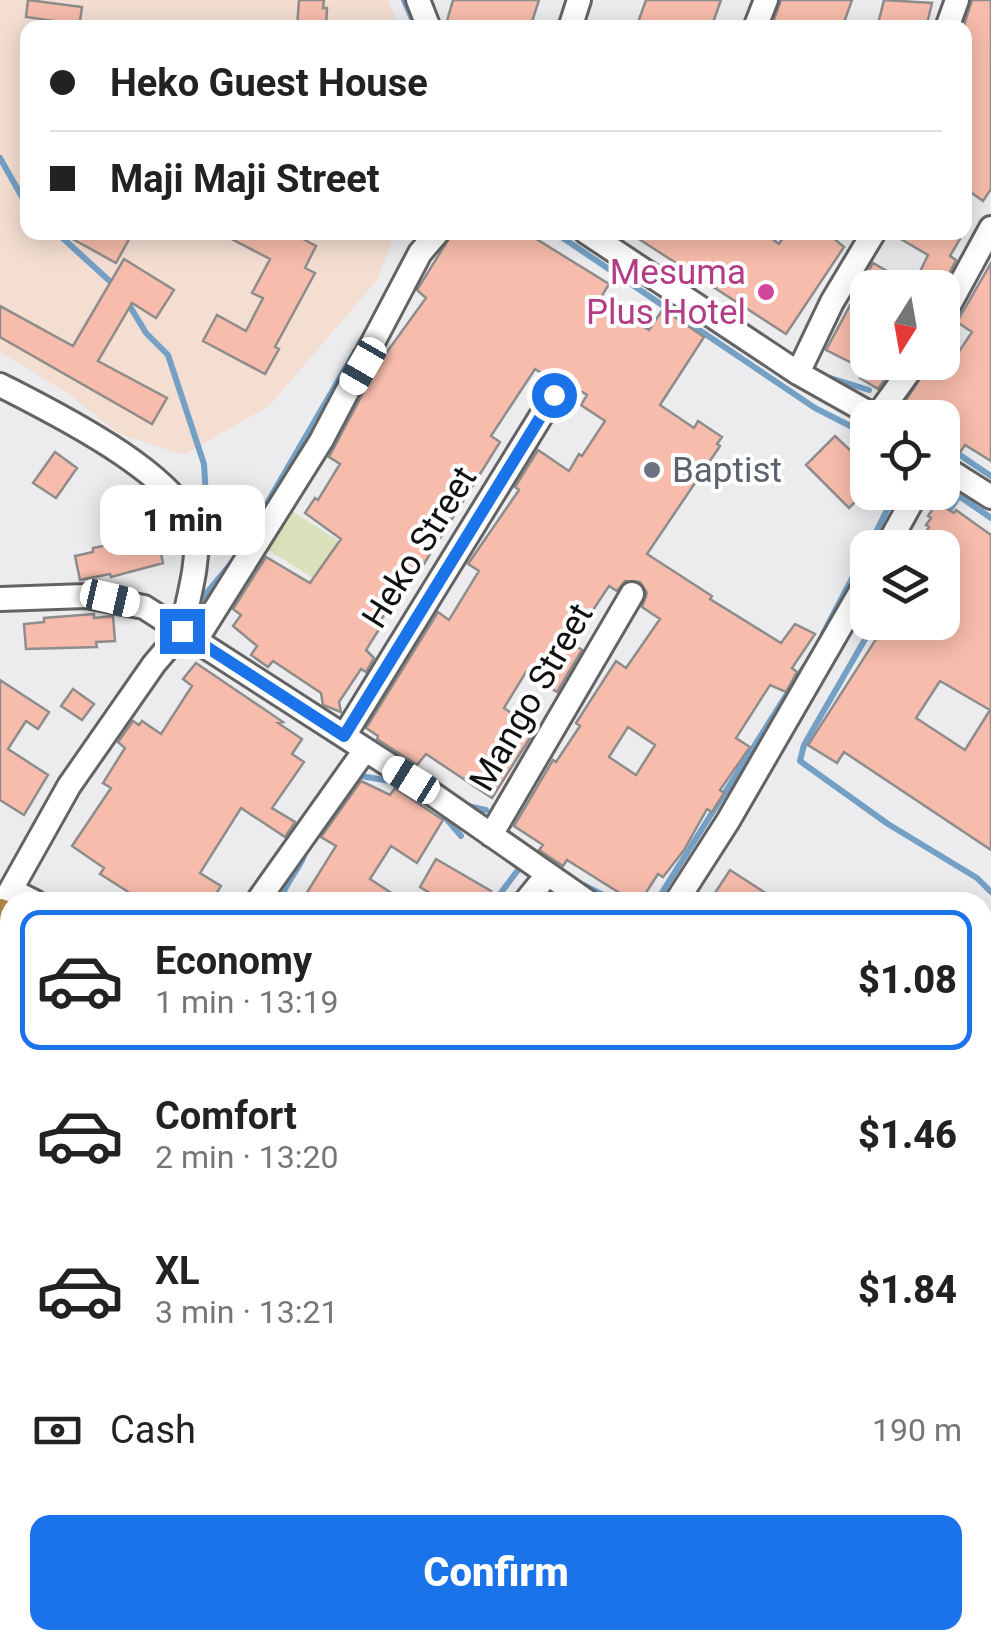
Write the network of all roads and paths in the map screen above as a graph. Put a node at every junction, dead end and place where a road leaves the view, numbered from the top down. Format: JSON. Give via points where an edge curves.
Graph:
{"nodes":[{"id":1,"x":991,"y":228,"type":"edge"},
{"id":2,"x":431,"y":240,"type":"edge"},
{"id":3,"x":598,"y":240,"type":"edge"},
{"id":4,"x":869,"y":240,"type":"edge"},
{"id":5,"x":960,"y":285,"type":"edge"},
{"id":6,"x":798,"y":373,"type":"junction"},
{"id":7,"x":0,"y":385,"type":"edge"},
{"id":8,"x":554,"y":395,"type":"dead end"},
{"id":9,"x":850,"y":402,"type":"edge"},
{"id":10,"x":960,"y":477,"type":"edge"},
{"id":11,"x":991,"y":497,"type":"edge"},
{"id":12,"x":632,"y":594,"type":"dead end"},
{"id":13,"x":0,"y":599,"type":"edge"},
{"id":14,"x":850,"y":610,"type":"edge"},
{"id":15,"x":189,"y":635,"type":"junction"},
{"id":16,"x":344,"y":736,"type":"junction"},
{"id":17,"x":365,"y":750,"type":"junction"},
{"id":18,"x":491,"y":835,"type":"junction"},
{"id":19,"x":547,"y":875,"type":"junction"},
{"id":20,"x":14,"y":892,"type":"edge"},
{"id":21,"x":264,"y":892,"type":"edge"},
{"id":22,"x":534,"y":892,"type":"edge"},
{"id":23,"x":573,"y":892,"type":"edge"},
{"id":24,"x":682,"y":892,"type":"edge"}],
"edges":[{"from":1,"to":5,"type":"street"},
{"from":2,"to":15,"type":"street","via":[[322,441]]},
{"from":3,"to":6,"type":"street"},
{"from":4,"to":6,"type":"street"},
{"from":6,"to":9,"type":"street"},
{"from":7,"to":15,"type":"street","via":[[85,430],[162,484],[190,513],[196,537]]},
{"from":8,"to":16,"type":"street","name":"Heko Street"},
{"from":10,"to":11,"type":"street"},
{"from":12,"to":18,"type":"street","name":"Mango Street"},
{"from":13,"to":15,"type":"street","via":[[110,598],[144,606]]},
{"from":14,"to":24,"type":"street"},
{"from":15,"to":16,"type":"street"},
{"from":15,"to":20,"type":"street","via":[[154,664],[69,786]]},
{"from":16,"to":17,"type":"street"},
{"from":17,"to":18,"type":"street"},
{"from":17,"to":21,"type":"street"},
{"from":18,"to":19,"type":"street"},
{"from":19,"to":22,"type":"street"},
{"from":19,"to":23,"type":"street"}]}
